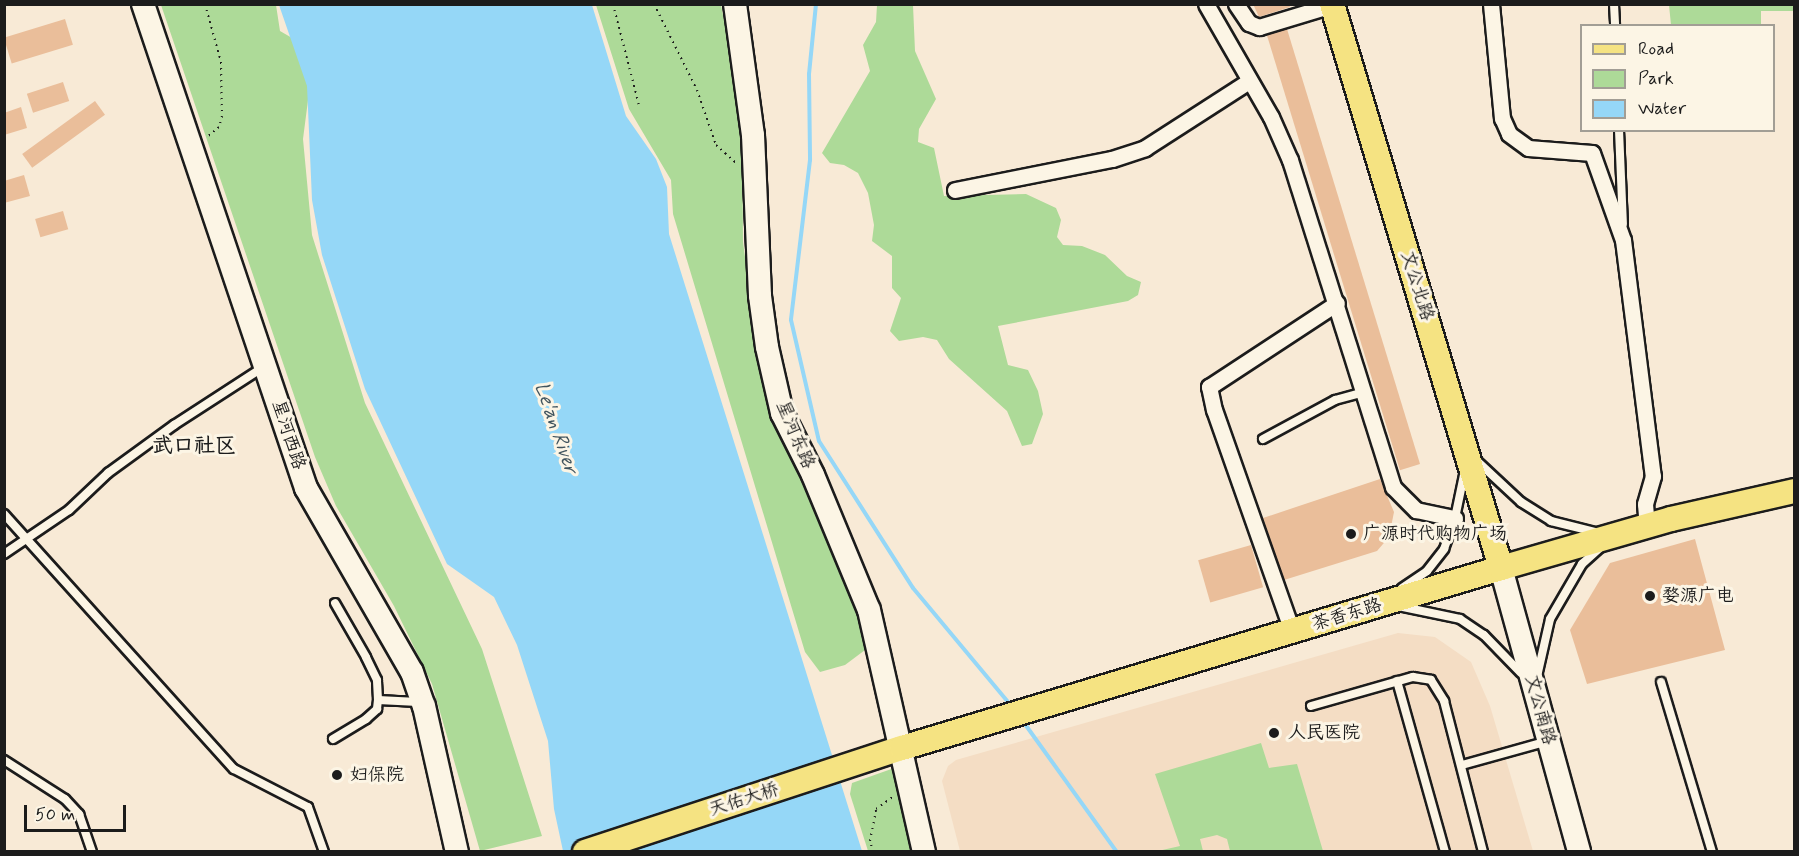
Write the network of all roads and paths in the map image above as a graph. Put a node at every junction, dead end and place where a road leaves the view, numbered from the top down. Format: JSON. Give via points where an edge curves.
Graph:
{"nodes":[{"id":1,"x":143,"y":4,"type":"edge"},
{"id":2,"x":205,"y":4,"type":"edge"},
{"id":3,"x":612,"y":4,"type":"edge"},
{"id":4,"x":654,"y":4,"type":"edge"},
{"id":5,"x":735,"y":4,"type":"edge"},
{"id":6,"x":1206,"y":4,"type":"edge"},
{"id":7,"x":1236,"y":4,"type":"edge"},
{"id":8,"x":1491,"y":4,"type":"edge"},
{"id":9,"x":1614,"y":4,"type":"edge"},
{"id":10,"x":1332,"y":5,"type":"edge"},
{"id":11,"x":1615,"y":24,"type":"edge"},
{"id":12,"x":1249,"y":81,"type":"junction"},
{"id":13,"x":639,"y":105,"type":"dead end"},
{"id":14,"x":1619,"y":132,"type":"edge"},
{"id":15,"x":187,"y":142,"type":"junction"},
{"id":16,"x":755,"y":172,"type":"junction"},
{"id":17,"x":955,"y":190,"type":"dead end"},
{"id":18,"x":1623,"y":240,"type":"junction"},
{"id":19,"x":1337,"y":303,"type":"junction"},
{"id":20,"x":266,"y":365,"type":"junction"},
{"id":21,"x":1364,"y":392,"type":"junction"},
{"id":22,"x":1263,"y":439,"type":"dead end"},
{"id":23,"x":1466,"y":449,"type":"junction"},
{"id":24,"x":1793,"y":496,"type":"edge"},
{"id":25,"x":4,"y":514,"type":"edge"},
{"id":26,"x":1455,"y":518,"type":"junction"},
{"id":27,"x":1647,"y":526,"type":"junction"},
{"id":28,"x":1616,"y":535,"type":"junction"},
{"id":29,"x":28,"y":538,"type":"junction"},
{"id":30,"x":4,"y":554,"type":"edge"},
{"id":31,"x":1501,"y":568,"type":"junction"},
{"id":32,"x":335,"y":603,"type":"dead end"},
{"id":33,"x":1380,"y":604,"type":"junction"},
{"id":34,"x":1292,"y":631,"type":"junction"},
{"id":35,"x":1397,"y":681,"type":"junction"},
{"id":36,"x":1661,"y":682,"type":"dead end"},
{"id":37,"x":1535,"y":691,"type":"junction"},
{"id":38,"x":378,"y":700,"type":"junction"},
{"id":39,"x":422,"y":702,"type":"junction"},
{"id":40,"x":1311,"y":706,"type":"dead end"},
{"id":41,"x":333,"y":739,"type":"dead end"},
{"id":42,"x":1549,"y":741,"type":"junction"},
{"id":43,"x":902,"y":748,"type":"junction"},
{"id":44,"x":4,"y":760,"type":"edge"},
{"id":45,"x":1462,"y":765,"type":"junction"},
{"id":46,"x":911,"y":792,"type":"junction"},
{"id":47,"x":92,"y":852,"type":"edge"},
{"id":48,"x":324,"y":852,"type":"edge"},
{"id":49,"x":457,"y":852,"type":"edge"},
{"id":50,"x":585,"y":852,"type":"edge"},
{"id":51,"x":873,"y":852,"type":"edge"},
{"id":52,"x":924,"y":852,"type":"edge"},
{"id":53,"x":1445,"y":852,"type":"edge"},
{"id":54,"x":1483,"y":852,"type":"edge"},
{"id":55,"x":1579,"y":852,"type":"edge"},
{"id":56,"x":1712,"y":852,"type":"edge"}],
"edges":[{"from":1,"to":15,"type":"street","name":"星河西路"},
{"from":2,"to":15,"type":"path","via":[[221,62],[222,116],[219,127],[210,136]]},
{"from":3,"to":13,"type":"path"},
{"from":4,"to":16,"type":"path","via":[[697,90],[716,145],[725,156]]},
{"from":5,"to":16,"type":"street","name":"星河东路"},
{"from":6,"to":12,"type":"street"},
{"from":7,"to":10,"type":"street","via":[[1249,23],[1259,27]]},
{"from":8,"to":18,"type":"street","via":[[1502,118],[1509,134],[1528,148],[1592,153]]},
{"from":9,"to":11,"type":"lane"},
{"from":10,"to":23,"type":"main road","name":"文公北路"},
{"from":12,"to":17,"type":"street","via":[[1145,148],[1112,159]]},
{"from":12,"to":19,"type":"street","via":[[1290,160]]},
{"from":14,"to":18,"type":"lane"},
{"from":15,"to":20,"type":"street","name":"星河西路"},
{"from":16,"to":43,"type":"street","name":"星河东路","via":[[760,296],[782,413],[813,475],[868,610]]},
{"from":18,"to":27,"type":"street","via":[[1653,476],[1645,504]]},
{"from":19,"to":21,"type":"street"},
{"from":19,"to":34,"type":"street","via":[[1209,387]]},
{"from":20,"to":29,"type":"lane","via":[[108,473],[69,510]]},
{"from":20,"to":39,"type":"street","name":"星河西路","via":[[306,488],[409,665]]},
{"from":21,"to":22,"type":"lane","via":[[1335,400]]},
{"from":21,"to":26,"type":"street","via":[[1399,496],[1416,510]]},
{"from":23,"to":26,"type":"lane"},
{"from":23,"to":28,"type":"lane","via":[[1521,502],[1551,521]]},
{"from":23,"to":31,"type":"main road","name":"文公北路"},
{"from":24,"to":27,"type":"main road","name":"茶香东路"},
{"from":25,"to":29,"type":"lane"},
{"from":26,"to":33,"type":"lane","via":[[1443,549],[1427,571]]},
{"from":27,"to":28,"type":"main road","name":"茶香东路"},
{"from":28,"to":31,"type":"main road","name":"茶香东路"},
{"from":28,"to":37,"type":"lane","via":[[1582,564],[1550,619],[1540,651]]},
{"from":29,"to":30,"type":"lane"},
{"from":29,"to":48,"type":"lane","via":[[234,769],[308,807]]},
{"from":31,"to":33,"type":"main road","name":"茶香东路"},
{"from":31,"to":37,"type":"street","name":"文公南路"},
{"from":32,"to":38,"type":"lane","via":[[377,680]]},
{"from":33,"to":34,"type":"main road","name":"茶香东路"},
{"from":33,"to":37,"type":"lane","via":[[1428,609],[1460,619],[1510,659]]},
{"from":34,"to":43,"type":"main road","name":"茶香东路"},
{"from":35,"to":40,"type":"lane"},
{"from":35,"to":45,"type":"lane","via":[[1413,677],[1431,680],[1444,701]]},
{"from":35,"to":53,"type":"lane"},
{"from":36,"to":56,"type":"lane"},
{"from":37,"to":42,"type":"street","name":"文公南路"},
{"from":38,"to":39,"type":"lane"},
{"from":38,"to":41,"type":"lane","via":[[377,709],[366,719]]},
{"from":39,"to":49,"type":"street","name":"星河西路"},
{"from":42,"to":45,"type":"lane"},
{"from":42,"to":55,"type":"street","name":"文公南路"},
{"from":43,"to":46,"type":"street","name":"星河东路"},
{"from":43,"to":50,"type":"main road","name":"天佑大桥"},
{"from":44,"to":47,"type":"lane","via":[[65,799],[79,814]]},
{"from":45,"to":54,"type":"lane"},
{"from":46,"to":51,"type":"path","via":[[891,796],[876,809],[870,841]]},
{"from":46,"to":52,"type":"street","name":"星河东路"}]}
